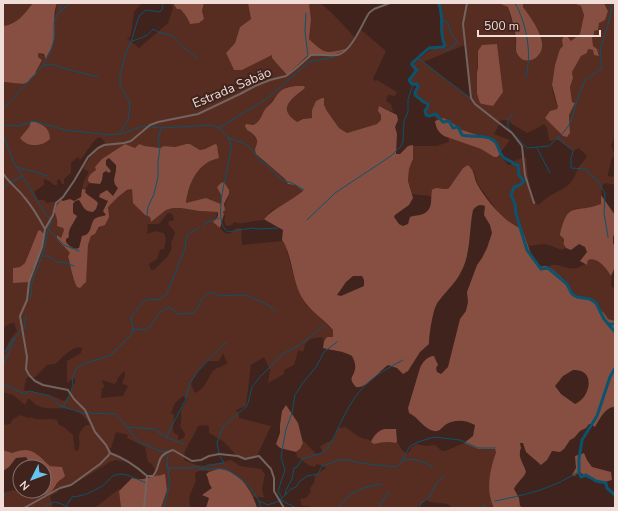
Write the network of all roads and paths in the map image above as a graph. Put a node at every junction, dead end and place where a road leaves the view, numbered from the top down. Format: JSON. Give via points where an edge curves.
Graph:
{"nodes":[{"id":1,"x":390,"y":3,"type":"edge"},
{"id":2,"x":467,"y":3,"type":"edge"},
{"id":3,"x":3,"y":174,"type":"edge"},
{"id":4,"x":534,"y":203,"type":"dead end"},
{"id":5,"x":45,"y":229,"type":"junction"},
{"id":6,"x":110,"y":453,"type":"junction"},
{"id":7,"x":147,"y":476,"type":"junction"},
{"id":8,"x":24,"y":508,"type":"edge"},
{"id":9,"x":144,"y":508,"type":"edge"},
{"id":10,"x":284,"y":508,"type":"edge"}],
"edges":[{"from":1,"to":5,"type":"street","name":"Estrada Sabäo","via":[[369,13],[349,48],[338,54],[312,55],[286,76],[255,86],[198,114],[150,125],[131,141],[98,148],[88,157],[63,197],[56,203]]},
{"from":2,"to":4,"type":"street","via":[[463,24],[471,98],[475,104],[514,134],[522,146],[525,175]]},
{"from":3,"to":5,"type":"street","via":[[30,203]]},
{"from":5,"to":6,"type":"street","name":"Estrada Sabäo","via":[[42,247],[29,282],[27,300],[20,316],[27,357],[26,369],[35,381],[68,390],[85,410],[95,432]]},
{"from":6,"to":7,"type":"street","via":[[130,462]]},
{"from":6,"to":8,"type":"street","via":[[100,464],[71,485],[60,488]]},
{"from":7,"to":9,"type":"street"},
{"from":7,"to":10,"type":"street","via":[[153,476],[159,459],[173,450],[192,461],[219,454],[245,459],[259,456],[271,469],[274,491]]}]}
